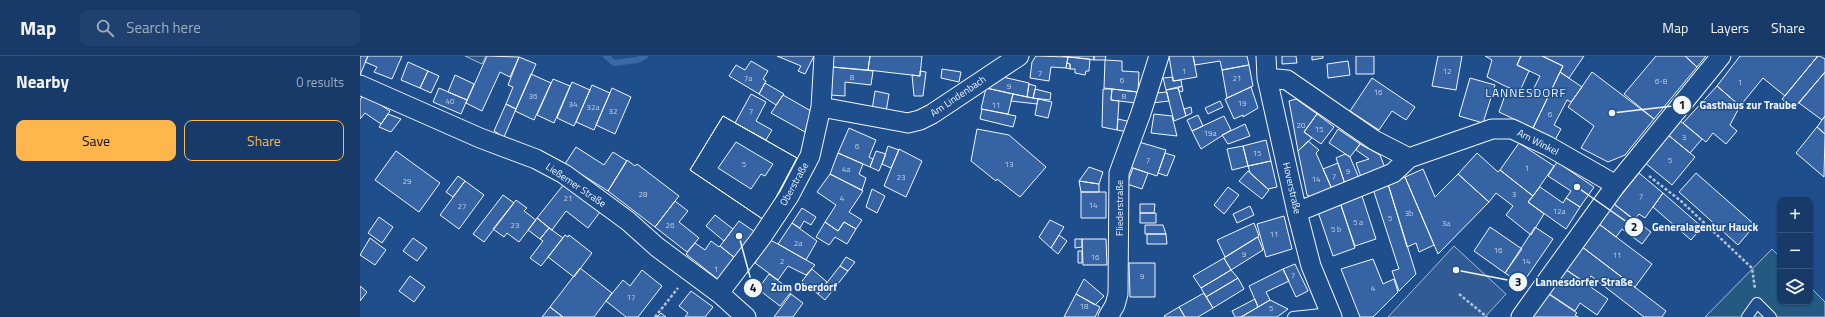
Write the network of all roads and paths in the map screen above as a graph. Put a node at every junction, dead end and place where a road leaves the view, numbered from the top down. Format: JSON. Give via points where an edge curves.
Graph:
{"nodes":[{"id":1,"x":824,"y":56,"type":"edge"},
{"id":2,"x":1019,"y":56,"type":"edge"},
{"id":3,"x":1158,"y":56,"type":"edge"},
{"id":4,"x":1266,"y":56,"type":"edge"},
{"id":5,"x":1721,"y":56,"type":"edge"},
{"id":6,"x":1267,"y":78,"type":"junction"},
{"id":7,"x":360,"y":85,"type":"edge"},
{"id":8,"x":821,"y":107,"type":"junction"},
{"id":9,"x":1409,"y":158,"type":"junction"},
{"id":10,"x":1634,"y":163,"type":"junction"},
{"id":11,"x":1616,"y":185,"type":"junction"},
{"id":12,"x":1297,"y":212,"type":"junction"},
{"id":13,"x":691,"y":272,"type":"junction"},
{"id":14,"x":719,"y":293,"type":"junction"},
{"id":15,"x":1459,"y":294,"type":"dead end"},
{"id":16,"x":1757,"y":303,"type":"junction"},
{"id":17,"x":1332,"y":315,"type":"edge"},
{"id":18,"x":655,"y":317,"type":"edge"},
{"id":19,"x":746,"y":317,"type":"edge"},
{"id":20,"x":1108,"y":317,"type":"edge"},
{"id":21,"x":1293,"y":317,"type":"edge"},
{"id":22,"x":1487,"y":317,"type":"edge"},
{"id":23,"x":1521,"y":317,"type":"edge"},
{"id":24,"x":1747,"y":317,"type":"edge"},
{"id":25,"x":1771,"y":317,"type":"edge"}],
"edges":[{"from":1,"to":8,"type":"street","name":"Oberstraße"},
{"from":2,"to":8,"type":"street","name":"Am Lindenbach","via":[[920,120],[908,123]]},
{"from":3,"to":20,"type":"street","name":"Fliederstraße","via":[[1119,173],[1118,294]]},
{"from":4,"to":6,"type":"street","name":"Hoverstraße"},
{"from":5,"to":10,"type":"street"},
{"from":6,"to":9,"type":"street","via":[[1287,80],[1374,140]]},
{"from":6,"to":12,"type":"street","name":"Hoverstraße"},
{"from":7,"to":13,"type":"street","name":"Ließemer Straße","via":[[480,138],[536,158],[564,174],[628,221]]},
{"from":8,"to":14,"type":"street","name":"Oberstraße","via":[[810,156],[789,196]]},
{"from":9,"to":11,"type":"street","name":"Am Winkel","via":[[1492,129],[1512,129],[1548,146]]},
{"from":9,"to":12,"type":"street","name":"Am Winkel","via":[[1393,173]]},
{"from":10,"to":11,"type":"street"},
{"from":10,"to":16,"type":"path","via":[[1681,201],[1752,268]]},
{"from":11,"to":23,"type":"street"},
{"from":12,"to":17,"type":"street","name":"Hoverstraße","via":[[1311,266]]},
{"from":13,"to":14,"type":"street","name":"Ließemer Straße"},
{"from":13,"to":18,"type":"path"},
{"from":14,"to":19,"type":"street","name":"Ließemer Straße"},
{"from":15,"to":22,"type":"path"},
{"from":16,"to":24,"type":"lane"},
{"from":16,"to":25,"type":"lane"},
{"from":17,"to":21,"type":"lane"}]}
